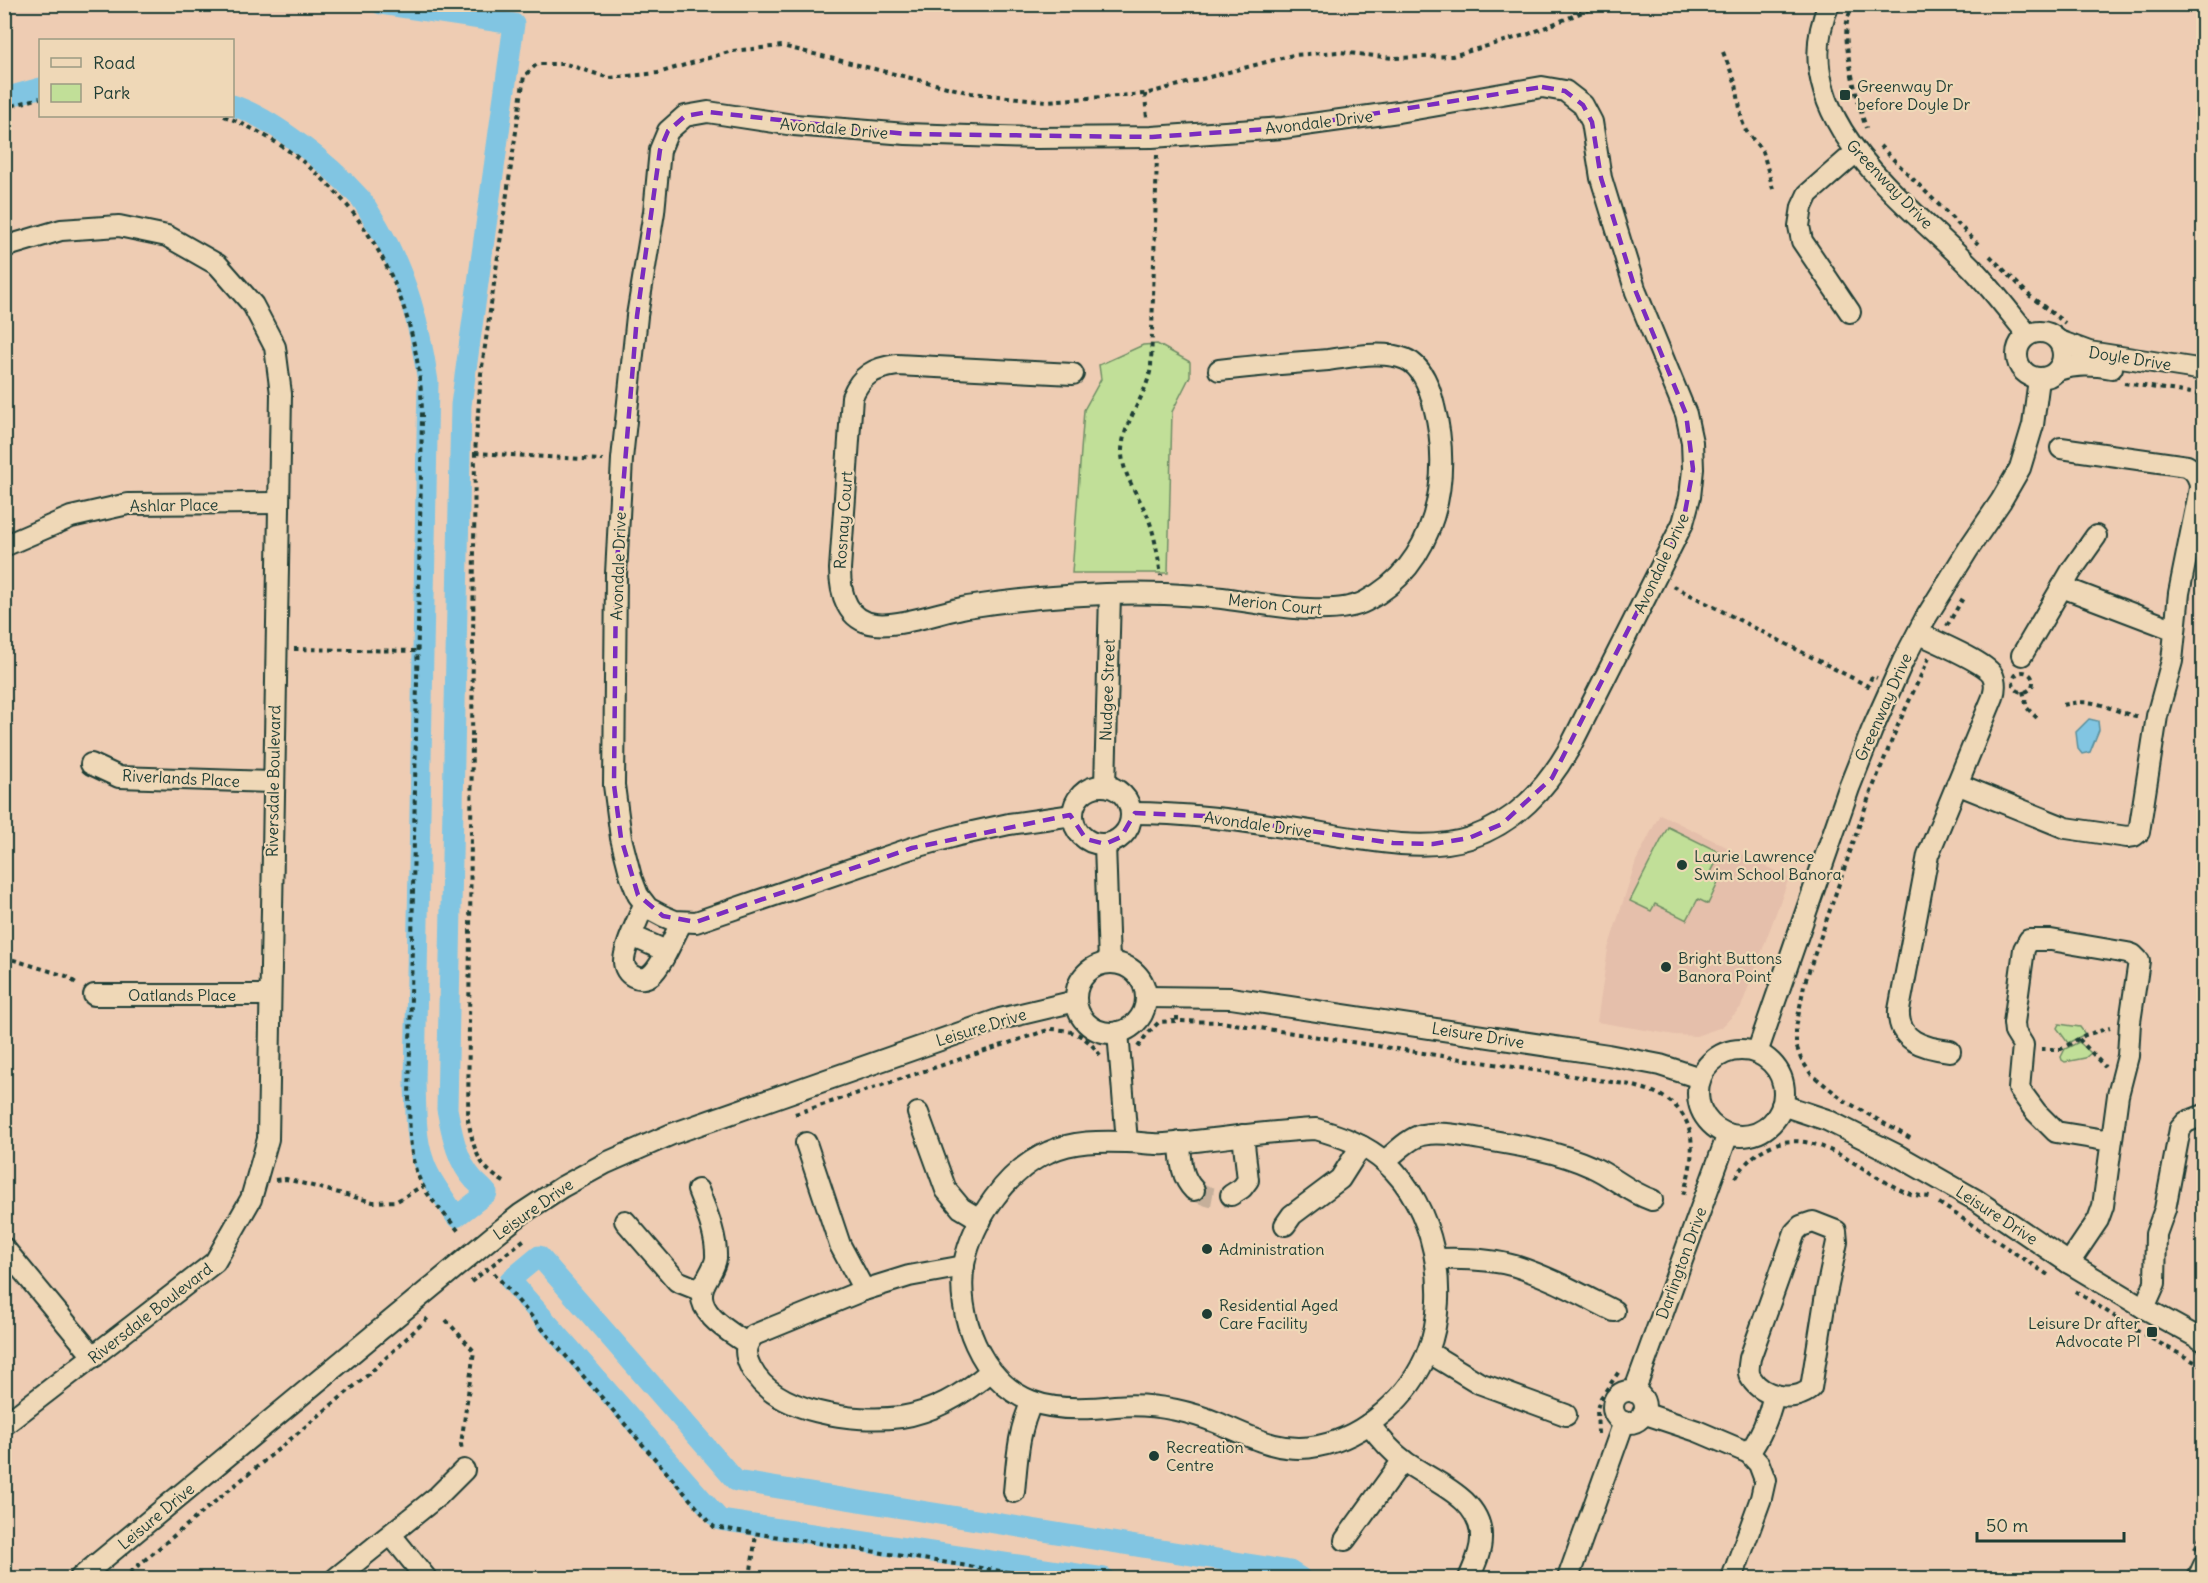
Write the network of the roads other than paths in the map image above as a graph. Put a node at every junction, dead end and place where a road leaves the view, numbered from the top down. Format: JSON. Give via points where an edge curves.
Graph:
{"nodes":[{"id":1,"x":1829,"y":4,"type":"edge"},
{"id":2,"x":1856,"y":152,"type":"junction"},
{"id":3,"x":4,"y":247,"type":"edge"},
{"id":4,"x":1850,"y":312,"type":"dead end"},
{"id":5,"x":2063,"y":332,"type":"junction"},
{"id":6,"x":2028,"y":335,"type":"junction"},
{"id":7,"x":1219,"y":370,"type":"dead end"},
{"id":8,"x":2058,"y":370,"type":"junction"},
{"id":9,"x":2204,"y":370,"type":"edge"},
{"id":10,"x":1073,"y":374,"type":"dead end"},
{"id":11,"x":2040,"y":379,"type":"junction"},
{"id":12,"x":2204,"y":381,"type":"edge"},
{"id":13,"x":2061,"y":448,"type":"dead end"},
{"id":14,"x":279,"y":503,"type":"junction"},
{"id":15,"x":2096,"y":536,"type":"dead end"},
{"id":16,"x":4,"y":546,"type":"edge"},
{"id":17,"x":2062,"y":586,"type":"junction"},
{"id":18,"x":1110,"y":594,"type":"junction"},
{"id":19,"x":2175,"y":630,"type":"junction"},
{"id":20,"x":1918,"y":633,"type":"junction"},
{"id":21,"x":2022,"y":655,"type":"dead end"},
{"id":22,"x":91,"y":764,"type":"dead end"},
{"id":23,"x":273,"y":782,"type":"junction"},
{"id":24,"x":1957,"y":784,"type":"junction"},
{"id":25,"x":1105,"y":786,"type":"junction"},
{"id":26,"x":1131,"y":813,"type":"junction"},
{"id":27,"x":1073,"y":815,"type":"junction"},
{"id":28,"x":1105,"y":844,"type":"junction"},
{"id":29,"x":644,"y":904,"type":"junction"},
{"id":30,"x":682,"y":922,"type":"junction"},
{"id":31,"x":632,"y":936,"type":"junction"},
{"id":32,"x":666,"y":951,"type":"junction"},
{"id":33,"x":1109,"y":963,"type":"junction"},
{"id":34,"x":94,"y":995,"type":"road end"},
{"id":35,"x":270,"y":995,"type":"junction"},
{"id":36,"x":1146,"y":997,"type":"junction"},
{"id":37,"x":1076,"y":1000,"type":"junction"},
{"id":38,"x":1118,"y":1032,"type":"junction"},
{"id":39,"x":1950,"y":1051,"type":"dead end"},
{"id":40,"x":1757,"y":1053,"type":"junction"},
{"id":41,"x":1700,"y":1078,"type":"junction"},
{"id":42,"x":1782,"y":1105,"type":"junction"},
{"id":43,"x":918,"y":1113,"type":"dead end"},
{"id":44,"x":2204,"y":1115,"type":"edge"},
{"id":45,"x":1728,"y":1134,"type":"junction"},
{"id":46,"x":1243,"y":1135,"type":"junction"},
{"id":47,"x":2111,"y":1141,"type":"junction"},
{"id":48,"x":1127,"y":1142,"type":"junction"},
{"id":49,"x":806,"y":1143,"type":"dead end"},
{"id":50,"x":1180,"y":1143,"type":"junction"},
{"id":51,"x":1361,"y":1146,"type":"junction"},
{"id":52,"x":1385,"y":1161,"type":"junction"},
{"id":53,"x":699,"y":1190,"type":"dead end"},
{"id":54,"x":1194,"y":1190,"type":"dead end"},
{"id":55,"x":1231,"y":1195,"type":"dead end"},
{"id":56,"x":1652,"y":1200,"type":"dead end"},
{"id":57,"x":981,"y":1220,"type":"junction"},
{"id":58,"x":625,"y":1221,"type":"dead end"},
{"id":59,"x":1285,"y":1225,"type":"dead end"},
{"id":60,"x":4,"y":1248,"type":"edge"},
{"id":61,"x":1436,"y":1259,"type":"junction"},
{"id":62,"x":2069,"y":1263,"type":"junction"},
{"id":63,"x":964,"y":1266,"type":"junction"},
{"id":64,"x":864,"y":1290,"type":"junction"},
{"id":65,"x":702,"y":1291,"type":"junction"},
{"id":66,"x":2144,"y":1308,"type":"junction"},
{"id":67,"x":1614,"y":1311,"type":"dead end"},
{"id":68,"x":2204,"y":1341,"type":"edge"},
{"id":69,"x":746,"y":1343,"type":"junction"},
{"id":70,"x":1428,"y":1352,"type":"junction"},
{"id":71,"x":94,"y":1357,"type":"junction"},
{"id":72,"x":990,"y":1372,"type":"junction"},
{"id":73,"x":1634,"y":1392,"type":"junction"},
{"id":74,"x":1774,"y":1395,"type":"junction"},
{"id":75,"x":1032,"y":1402,"type":"junction"},
{"id":76,"x":1643,"y":1413,"type":"junction"},
{"id":77,"x":1566,"y":1415,"type":"dead end"},
{"id":78,"x":1624,"y":1422,"type":"junction"},
{"id":79,"x":1369,"y":1424,"type":"junction"},
{"id":80,"x":4,"y":1425,"type":"edge"},
{"id":81,"x":1749,"y":1453,"type":"junction"},
{"id":82,"x":1403,"y":1460,"type":"junction"},
{"id":83,"x":464,"y":1470,"type":"road end"},
{"id":84,"x":1014,"y":1492,"type":"dead end"},
{"id":85,"x":391,"y":1535,"type":"junction"},
{"id":86,"x":1345,"y":1540,"type":"dead end"},
{"id":87,"x":2204,"y":1564,"type":"edge"},
{"id":88,"x":80,"y":1578,"type":"edge"},
{"id":89,"x":336,"y":1578,"type":"edge"},
{"id":90,"x":426,"y":1578,"type":"edge"},
{"id":91,"x":1469,"y":1578,"type":"edge"},
{"id":92,"x":1568,"y":1578,"type":"edge"},
{"id":93,"x":1732,"y":1578,"type":"edge"},
{"id":94,"x":2198,"y":1578,"type":"edge"}],
"edges":[{"from":1,"to":2,"type":"street","name":"Greenway Drive","via":[[1820,43],[1823,88],[1834,119]]},
{"from":2,"to":4,"type":"street","via":[[1808,194],[1799,226],[1802,241]]},
{"from":2,"to":6,"type":"street","name":"Greenway Drive","via":[[1974,270]]},
{"from":3,"to":14,"type":"street","name":"Riversdale Boulevard","via":[[61,230],[119,226],[167,236],[218,265],[253,305],[275,347],[281,394]]},
{"from":5,"to":6,"type":"street"},
{"from":5,"to":8,"type":"street","via":[[2064,356]]},
{"from":5,"to":9,"type":"street","name":"Doyle Drive","via":[[2089,352]]},
{"from":6,"to":11,"type":"street","via":[[2019,346],[2017,360],[2025,373]]},
{"from":7,"to":18,"type":"street","name":"Merion Court","via":[[1378,355],[1407,359],[1416,366],[1430,391],[1441,444],[1438,504],[1426,535],[1411,563],[1388,587],[1363,603],[1331,610],[1163,594]]},
{"from":8,"to":11,"type":"street"},
{"from":8,"to":12,"type":"street","name":"Doyle Drive","via":[[2089,365]]},
{"from":10,"to":18,"type":"street","name":"Rosnay Court","via":[[897,365],[866,374],[852,397],[840,584],[850,609],[859,619],[874,624],[1006,601]]},
{"from":11,"to":20,"type":"street","name":"Greenway Drive","via":[[2033,425],[2020,468]]},
{"from":13,"to":19,"type":"street","via":[[2187,466],[2196,473],[2200,488]]},
{"from":14,"to":16,"type":"street","name":"Ashlar Place","via":[[128,504],[71,517]]},
{"from":14,"to":23,"type":"street","name":"Riversdale Boulevard"},
{"from":15,"to":17,"type":"street"},
{"from":17,"to":19,"type":"street"},
{"from":17,"to":21,"type":"street"},
{"from":18,"to":25,"type":"street","name":"Nudgee Street"},
{"from":19,"to":24,"type":"street","via":[[2141,823],[2134,836],[2066,828]]},
{"from":20,"to":24,"type":"street","via":[[1984,666],[1994,681],[1993,697]]},
{"from":20,"to":40,"type":"street","name":"Greenway Drive","via":[[1851,782]]},
{"from":22,"to":23,"type":"street","name":"Riverlands Place","via":[[119,777]]},
{"from":23,"to":35,"type":"street","name":"Riversdale Boulevard"},
{"from":24,"to":39,"type":"street","via":[[1924,866],[1898,1015],[1901,1027],[1911,1039],[1930,1048]]},
{"from":25,"to":26,"type":"street","via":[[1120,791],[1130,804]]},
{"from":25,"to":27,"type":"street","via":[[1083,793]]},
{"from":26,"to":28,"type":"street","via":[[1131,821],[1121,837]]},
{"from":26,"to":29,"type":"street","name":"Avondale Drive","via":[[1206,816],[1393,843],[1433,844],[1469,838],[1502,824],[1530,803],[1552,778],[1683,523],[1693,469],[1686,414],[1636,292],[1601,178],[1592,122],[1582,105],[1565,91],[1542,87],[1283,128],[1152,137],[906,134],[794,125],[708,112],[685,116],[668,131],[660,150],[637,316],[622,462],[616,574],[614,784],[624,853]]},
{"from":27,"to":28,"type":"street","via":[[1086,839]]},
{"from":27,"to":30,"type":"street","via":[[959,835],[703,920]]},
{"from":28,"to":33,"type":"street"},
{"from":29,"to":30,"type":"street"},
{"from":29,"to":31,"type":"street"},
{"from":30,"to":32,"type":"street"},
{"from":31,"to":32,"type":"street"},
{"from":31,"to":32,"type":"street","via":[[624,964],[633,976],[652,974]]},
{"from":33,"to":36,"type":"street","via":[[1129,968],[1138,975]]},
{"from":33,"to":37,"type":"street","via":[[1084,976]]},
{"from":34,"to":35,"type":"street","name":"Oatlands Place"},
{"from":35,"to":71,"type":"street","name":"Riversdale Boulevard","via":[[268,1138],[251,1199],[215,1262]]},
{"from":36,"to":38,"type":"street","via":[[1139,1020]]},
{"from":36,"to":41,"type":"street","name":"Leisure Drive","via":[[1231,998],[1608,1055]]},
{"from":37,"to":38,"type":"street","via":[[1085,1022],[1106,1033]]},
{"from":37,"to":88,"type":"street","name":"Leisure Drive","via":[[1000,1019],[672,1134],[562,1187],[504,1228]]},
{"from":38,"to":48,"type":"street"},
{"from":40,"to":41,"type":"street","via":[[1723,1053],[1713,1059]]},
{"from":40,"to":42,"type":"street","via":[[1780,1074]]},
{"from":41,"to":45,"type":"street","via":[[1698,1101],[1702,1112],[1708,1122]]},
{"from":42,"to":45,"type":"street","via":[[1770,1124],[1761,1130],[1739,1136]]},
{"from":42,"to":62,"type":"street","name":"Leisure Drive","via":[[1827,1120],[1897,1155],[1976,1200]]},
{"from":43,"to":57,"type":"street","via":[[946,1190],[961,1208]]},
{"from":44,"to":66,"type":"street","via":[[2186,1122],[2180,1129],[2166,1209],[2156,1234],[2155,1283]]},
{"from":45,"to":73,"type":"street","name":"Darlington Drive"},
{"from":46,"to":50,"type":"street"},
{"from":46,"to":51,"type":"street","via":[[1316,1130],[1345,1137]]},
{"from":46,"to":55,"type":"street","via":[[1248,1180]]},
{"from":47,"to":47,"type":"street","via":[[2059,1133],[2050,1128],[2020,1091],[2023,1045],[2014,1023],[2024,947],[2029,939],[2083,945],[2138,958],[2129,1048]]},
{"from":47,"to":62,"type":"street","via":[[2100,1216]]},
{"from":48,"to":50,"type":"street"},
{"from":48,"to":57,"type":"street","via":[[1082,1142],[1048,1152],[1018,1172]]},
{"from":49,"to":64,"type":"street","via":[[840,1245]]},
{"from":50,"to":54,"type":"street","via":[[1181,1165]]},
{"from":51,"to":52,"type":"street"},
{"from":51,"to":59,"type":"street","via":[[1340,1179],[1292,1215]]},
{"from":52,"to":56,"type":"street","via":[[1419,1135],[1463,1136],[1524,1146],[1594,1167],[1635,1195]]},
{"from":52,"to":61,"type":"street","via":[[1415,1199]]},
{"from":53,"to":65,"type":"street","via":[[716,1246],[716,1261]]},
{"from":57,"to":63,"type":"street"},
{"from":58,"to":65,"type":"street","via":[[677,1281]]},
{"from":60,"to":71,"type":"street"},
{"from":61,"to":67,"type":"street","via":[[1460,1258],[1514,1266]]},
{"from":61,"to":70,"type":"street","via":[[1436,1321]]},
{"from":62,"to":66,"type":"street","name":"Leisure Drive"},
{"from":63,"to":64,"type":"street","via":[[909,1276]]},
{"from":63,"to":72,"type":"street","via":[[968,1322]]},
{"from":64,"to":69,"type":"street","via":[[754,1335]]},
{"from":65,"to":69,"type":"street","via":[[715,1322]]},
{"from":66,"to":68,"type":"street","name":"Leisure Drive"},
{"from":69,"to":72,"type":"street","via":[[745,1356],[768,1390],[793,1404],[834,1414],[878,1418],[921,1412],[945,1402]]},
{"from":70,"to":77,"type":"street","via":[[1479,1383]]},
{"from":70,"to":79,"type":"street","via":[[1393,1406]]},
{"from":71,"to":80,"type":"street","name":"Riversdale Boulevard"},
{"from":72,"to":75,"type":"street"},
{"from":73,"to":76,"type":"street","via":[[1644,1403]]},
{"from":73,"to":78,"type":"street","via":[[1620,1394],[1614,1402],[1616,1416]]},
{"from":74,"to":74,"type":"street","via":[[1750,1377],[1750,1358],[1795,1232],[1813,1222],[1836,1231],[1837,1242],[1811,1389],[1793,1397]]},
{"from":74,"to":81,"type":"street","via":[[1760,1438]]},
{"from":75,"to":79,"type":"street","via":[[1058,1407],[1164,1407],[1285,1448],[1317,1447]]},
{"from":75,"to":84,"type":"street","via":[[1020,1441]]},
{"from":76,"to":78,"type":"street","via":[[1634,1422]]},
{"from":76,"to":81,"type":"street"},
{"from":78,"to":92,"type":"street"},
{"from":79,"to":82,"type":"street"},
{"from":81,"to":93,"type":"street","via":[[1765,1480]]},
{"from":82,"to":86,"type":"street"},
{"from":82,"to":91,"type":"street","via":[[1466,1503],[1475,1514],[1481,1539]]},
{"from":83,"to":85,"type":"street"},
{"from":85,"to":89,"type":"street"},
{"from":85,"to":90,"type":"street"},
{"from":87,"to":94,"type":"street"}]}
